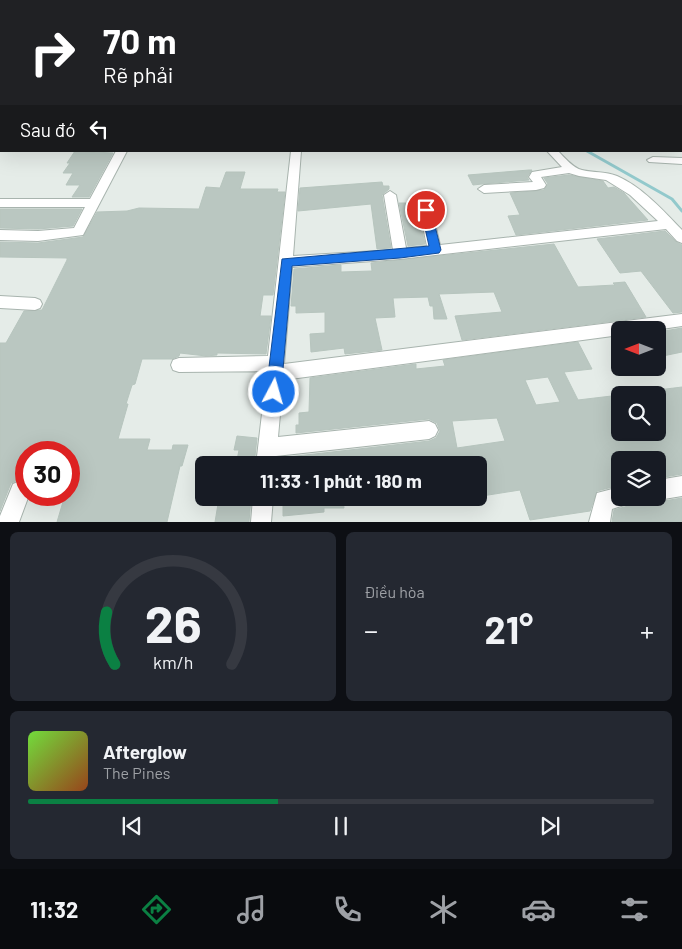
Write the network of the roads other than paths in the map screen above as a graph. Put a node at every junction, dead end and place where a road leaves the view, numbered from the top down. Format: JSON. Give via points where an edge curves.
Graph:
{"nodes":[{"id":1,"x":121,"y":152,"type":"edge"},
{"id":2,"x":296,"y":152,"type":"edge"},
{"id":3,"x":553,"y":152,"type":"edge"},
{"id":4,"x":653,"y":160,"type":"dead end"},
{"id":5,"x":682,"y":161,"type":"edge"},
{"id":6,"x":572,"y":169,"type":"junction"},
{"id":7,"x":484,"y":189,"type":"dead end"},
{"id":8,"x":390,"y":195,"type":"dead end"},
{"id":9,"x":423,"y":198,"type":"dead end"},
{"id":10,"x":0,"y":203,"type":"edge"},
{"id":11,"x":94,"y":203,"type":"junction"},
{"id":12,"x":669,"y":224,"type":"junction"},
{"id":13,"x":0,"y":235,"type":"edge"},
{"id":14,"x":682,"y":238,"type":"edge"},
{"id":15,"x":435,"y":250,"type":"junction"},
{"id":16,"x":400,"y":254,"type":"junction"},
{"id":17,"x":286,"y":262,"type":"junction"},
{"id":18,"x":0,"y":302,"type":"edge"},
{"id":19,"x":36,"y":304,"type":"dead end"},
{"id":20,"x":682,"y":320,"type":"edge"},
{"id":21,"x":179,"y":365,"type":"dead end"},
{"id":22,"x":276,"y":368,"type":"junction"},
{"id":23,"x":429,"y":430,"type":"dead end"},
{"id":24,"x":267,"y":456,"type":"edge"},
{"id":25,"x":682,"y":486,"type":"edge"},
{"id":26,"x":666,"y":489,"type":"edge"},
{"id":27,"x":611,"y":499,"type":"edge"},
{"id":28,"x":15,"y":504,"type":"edge"},
{"id":29,"x":262,"y":506,"type":"edge"},
{"id":30,"x":8,"y":522,"type":"edge"},
{"id":31,"x":261,"y":522,"type":"edge"},
{"id":32,"x":598,"y":522,"type":"edge"}],
"edges":[{"from":1,"to":11,"type":"street"},
{"from":2,"to":17,"type":"street"},
{"from":3,"to":6,"type":"street"},
{"from":4,"to":5,"type":"street"},
{"from":6,"to":7,"type":"street","via":[[536,174],[540,185],[536,186]]},
{"from":6,"to":12,"type":"street","via":[[579,173],[598,173],[615,180]]},
{"from":8,"to":16,"type":"street"},
{"from":9,"to":15,"type":"street"},
{"from":10,"to":11,"type":"street"},
{"from":11,"to":13,"type":"street","via":[[78,232]]},
{"from":12,"to":14,"type":"street"},
{"from":12,"to":15,"type":"street"},
{"from":15,"to":16,"type":"street"},
{"from":16,"to":17,"type":"street"},
{"from":17,"to":22,"type":"street"},
{"from":18,"to":19,"type":"street"},
{"from":20,"to":22,"type":"street"},
{"from":21,"to":22,"type":"street"},
{"from":22,"to":24,"type":"street"},
{"from":23,"to":24,"type":"street"},
{"from":25,"to":26,"type":"street"},
{"from":27,"to":32,"type":"street","via":[[604,500]]},
{"from":28,"to":30,"type":"street"},
{"from":29,"to":31,"type":"street"}]}
